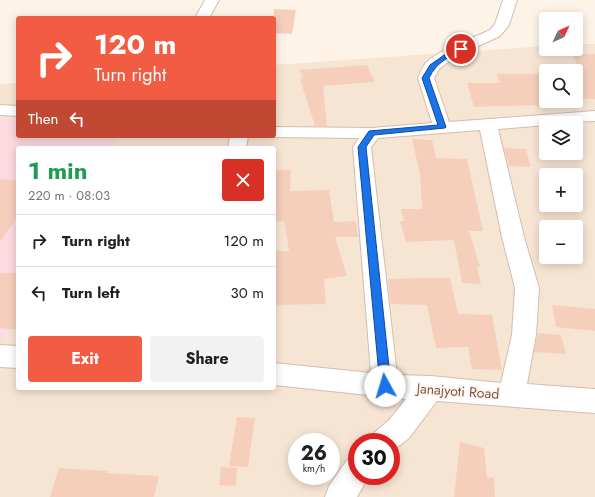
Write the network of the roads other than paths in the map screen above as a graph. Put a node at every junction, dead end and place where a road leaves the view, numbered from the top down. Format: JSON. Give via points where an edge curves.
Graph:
{"nodes":[{"id":1,"x":212,"y":0,"type":"edge"},
{"id":2,"x":510,"y":0,"type":"edge"},
{"id":3,"x":203,"y":16,"type":"edge"},
{"id":4,"x":0,"y":110,"type":"edge"},
{"id":5,"x":16,"y":111,"type":"edge"},
{"id":6,"x":595,"y":116,"type":"edge"},
{"id":7,"x":488,"y":124,"type":"junction"},
{"id":8,"x":442,"y":127,"type":"junction"},
{"id":9,"x":276,"y":132,"type":"edge"},
{"id":10,"x":372,"y":133,"type":"junction"},
{"id":11,"x":0,"y":356,"type":"edge"},
{"id":12,"x":16,"y":358,"type":"edge"},
{"id":13,"x":276,"y":374,"type":"edge"},
{"id":14,"x":385,"y":386,"type":"junction"},
{"id":15,"x":431,"y":388,"type":"junction"},
{"id":16,"x":511,"y":395,"type":"junction"},
{"id":17,"x":595,"y":402,"type":"edge"},
{"id":18,"x":394,"y":433,"type":"edge"},
{"id":19,"x":348,"y":484,"type":"edge"},
{"id":20,"x":340,"y":497,"type":"edge"}],
"edges":[{"from":1,"to":3,"type":"street"},
{"from":2,"to":8,"type":"street","via":[[502,25],[495,33],[449,54],[432,66],[426,78]]},
{"from":4,"to":5,"type":"street"},
{"from":6,"to":7,"type":"street"},
{"from":7,"to":8,"type":"street"},
{"from":7,"to":16,"type":"street","via":[[526,288],[524,334]]},
{"from":8,"to":10,"type":"street"},
{"from":9,"to":10,"type":"street"},
{"from":10,"to":14,"type":"street","via":[[362,147]]},
{"from":11,"to":12,"type":"street"},
{"from":13,"to":14,"type":"street","name":"Janajyoti Road"},
{"from":14,"to":15,"type":"street","name":"Janajyoti Road"},
{"from":15,"to":16,"type":"street","name":"Janajyoti Road"},
{"from":15,"to":18,"type":"street"},
{"from":16,"to":17,"type":"street","name":"Janajyoti Road"},
{"from":19,"to":20,"type":"street"}]}
